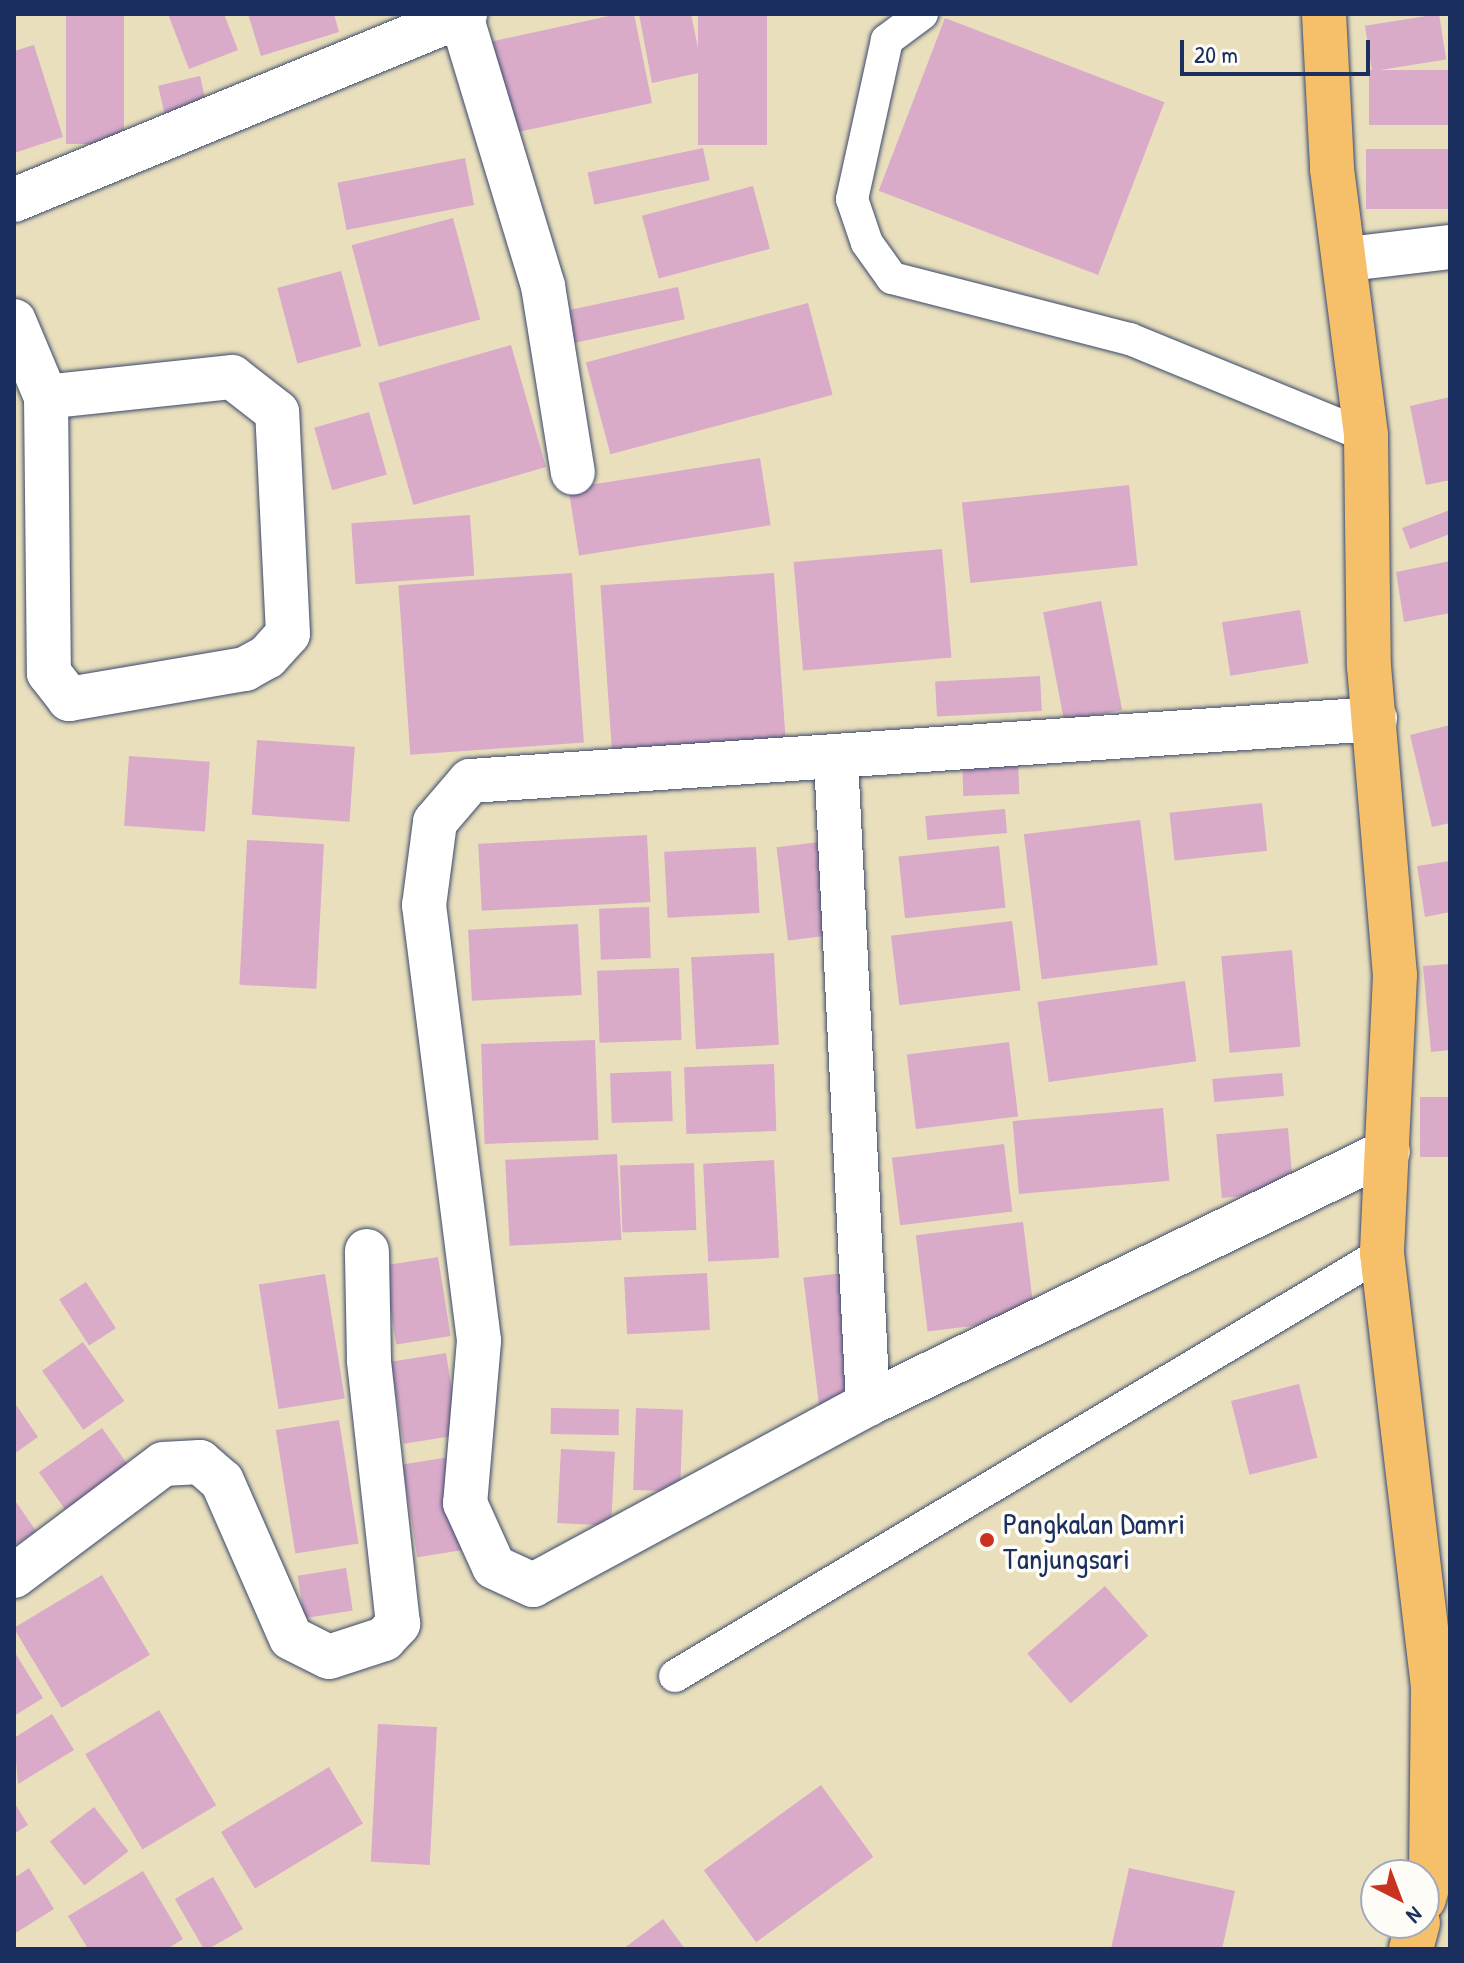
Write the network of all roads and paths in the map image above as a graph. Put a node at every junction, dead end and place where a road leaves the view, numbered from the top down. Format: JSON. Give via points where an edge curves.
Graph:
{"nodes":[{"id":1,"x":922,"y":14,"type":"edge"},
{"id":2,"x":1324,"y":14,"type":"edge"},
{"id":3,"x":463,"y":15,"type":"edge"},
{"id":4,"x":14,"y":200,"type":"edge"},
{"id":5,"x":1450,"y":247,"type":"edge"},
{"id":6,"x":1348,"y":259,"type":"junction"},
{"id":7,"x":14,"y":321,"type":"edge"},
{"id":8,"x":46,"y":397,"type":"junction"},
{"id":9,"x":1366,"y":436,"type":"junction"},
{"id":10,"x":573,"y":473,"type":"dead end"},
{"id":11,"x":1375,"y":719,"type":"junction"},
{"id":12,"x":836,"y":759,"type":"junction"},
{"id":13,"x":1388,"y":1151,"type":"junction"},
{"id":14,"x":367,"y":1251,"type":"dead end"},
{"id":15,"x":1382,"y":1253,"type":"junction"},
{"id":16,"x":868,"y":1404,"type":"junction"},
{"id":17,"x":14,"y":1576,"type":"edge"},
{"id":18,"x":675,"y":1676,"type":"dead end"},
{"id":19,"x":1442,"y":1683,"type":"edge"},
{"id":20,"x":1432,"y":1859,"type":"edge"}],
"edges":[{"from":1,"to":9,"type":"lane","via":[[887,40],[852,199],[867,243],[892,278],[1130,339]]},
{"from":2,"to":6,"type":"highway","via":[[1332,169]]},
{"from":3,"to":4,"type":"street"},
{"from":3,"to":10,"type":"street","via":[[543,286]]},
{"from":5,"to":6,"type":"street"},
{"from":6,"to":9,"type":"highway"},
{"from":7,"to":8,"type":"street"},
{"from":8,"to":8,"type":"street","via":[[232,377],[277,412],[288,634],[267,657],[245,669],[69,699],[49,673],[45,648]]},
{"from":9,"to":11,"type":"highway"},
{"from":11,"to":12,"type":"street"},
{"from":11,"to":13,"type":"highway","via":[[1395,975]]},
{"from":12,"to":16,"type":"street"},
{"from":12,"to":16,"type":"street","via":[[470,781],[435,822],[424,905],[479,1341],[465,1503],[494,1567],[533,1585]]},
{"from":13,"to":15,"type":"highway"},
{"from":13,"to":16,"type":"street"},
{"from":14,"to":17,"type":"street","via":[[369,1360],[398,1624],[384,1639],[329,1657],[291,1638],[222,1481],[200,1462],[163,1464]]},
{"from":15,"to":18,"type":"lane"},
{"from":15,"to":19,"type":"highway"},
{"from":19,"to":20,"type":"highway"}]}
